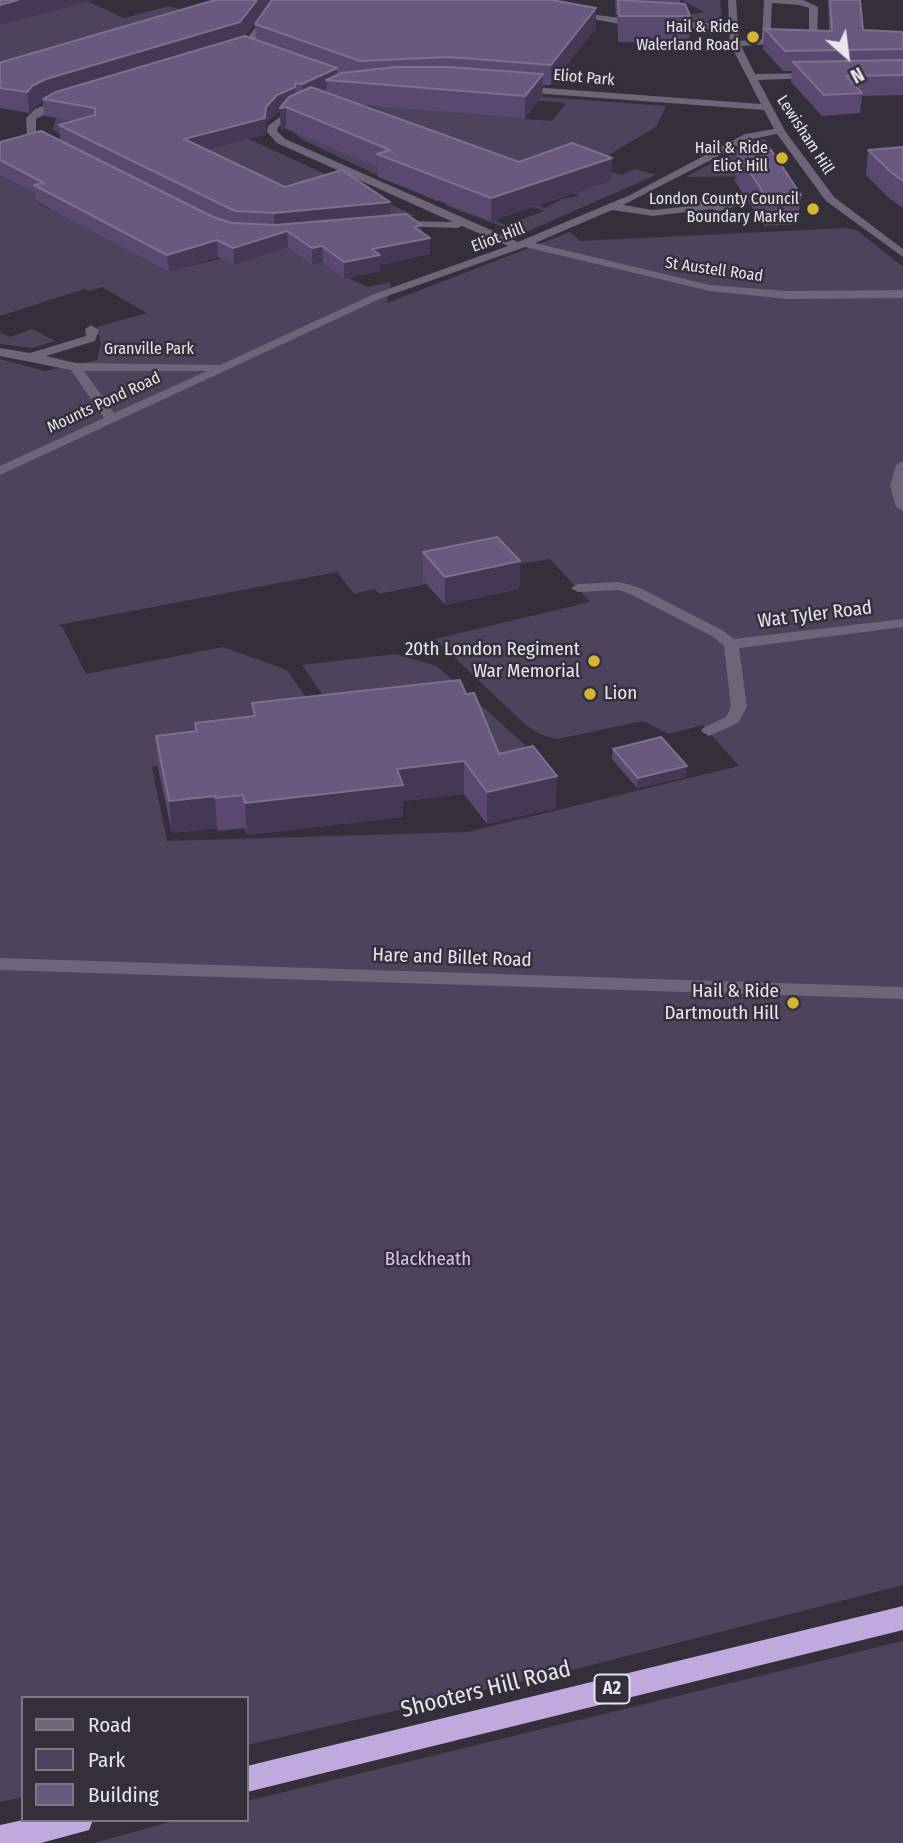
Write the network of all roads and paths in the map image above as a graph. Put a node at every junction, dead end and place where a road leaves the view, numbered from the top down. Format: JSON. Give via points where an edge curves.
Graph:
{"nodes":[{"id":1,"x":281,"y":0,"type":"edge"},
{"id":2,"x":732,"y":0,"type":"edge"},
{"id":3,"x":768,"y":1,"type":"edge"},
{"id":4,"x":565,"y":13,"type":"edge"},
{"id":5,"x":732,"y":27,"type":"junction"},
{"id":6,"x":778,"y":42,"type":"junction"},
{"id":7,"x":735,"y":44,"type":"junction"},
{"id":8,"x":232,"y":50,"type":"edge"},
{"id":9,"x":823,"y":75,"type":"edge"},
{"id":10,"x":751,"y":77,"type":"junction"},
{"id":11,"x":513,"y":88,"type":"edge"},
{"id":12,"x":77,"y":97,"type":"edge"},
{"id":13,"x":314,"y":100,"type":"edge"},
{"id":14,"x":767,"y":107,"type":"junction"},
{"id":15,"x":780,"y":131,"type":"junction"},
{"id":16,"x":66,"y":151,"type":"edge"},
{"id":17,"x":709,"y":206,"type":"dead end"},
{"id":18,"x":612,"y":207,"type":"junction"},
{"id":19,"x":382,"y":225,"type":"edge"},
{"id":20,"x":467,"y":226,"type":"junction"},
{"id":21,"x":522,"y":245,"type":"junction"},
{"id":22,"x":903,"y":254,"type":"edge"},
{"id":23,"x":903,"y":294,"type":"edge"},
{"id":24,"x":91,"y":329,"type":"dead end"},
{"id":25,"x":0,"y":352,"type":"edge"},
{"id":26,"x":28,"y":356,"type":"junction"},
{"id":27,"x":222,"y":367,"type":"junction"},
{"id":28,"x":75,"y":368,"type":"junction"},
{"id":29,"x":111,"y":418,"type":"junction"},
{"id":30,"x":0,"y":461,"type":"edge"},
{"id":31,"x":16,"y":463,"type":"junction"},
{"id":32,"x":903,"y":465,"type":"edge"},
{"id":33,"x":0,"y":471,"type":"edge"},
{"id":34,"x":900,"y":492,"type":"edge"},
{"id":35,"x":903,"y":508,"type":"edge"},
{"id":36,"x":578,"y":588,"type":"dead end"},
{"id":37,"x":903,"y":624,"type":"edge"},
{"id":38,"x":731,"y":644,"type":"junction"},
{"id":39,"x":709,"y":731,"type":"dead end"},
{"id":40,"x":0,"y":964,"type":"edge"},
{"id":41,"x":903,"y":993,"type":"edge"},
{"id":42,"x":903,"y":1618,"type":"edge"},
{"id":43,"x":248,"y":1779,"type":"edge"},
{"id":44,"x":70,"y":1822,"type":"edge"},
{"id":45,"x":0,"y":1839,"type":"edge"}],
"edges":[{"from":1,"to":8,"type":"street","via":[[251,47]]},
{"from":2,"to":5,"type":"street","name":"Lewisham Hill"},
{"from":3,"to":6,"type":"street"},
{"from":3,"to":6,"type":"street","via":[[813,7],[814,38]]},
{"from":4,"to":5,"type":"street"},
{"from":5,"to":7,"type":"street","name":"Lewisham Hill"},
{"from":6,"to":7,"type":"street"},
{"from":7,"to":10,"type":"street","name":"Lewisham Hill"},
{"from":9,"to":10,"type":"street"},
{"from":10,"to":14,"type":"street","name":"Lewisham Hill"},
{"from":11,"to":14,"type":"street","name":"Eliot Park"},
{"from":12,"to":16,"type":"street","via":[[39,111],[29,126],[41,139]]},
{"from":13,"to":20,"type":"street","name":"St Austell Road","via":[[278,121],[272,132],[276,138]]},
{"from":14,"to":15,"type":"street","name":"Lewisham Hill"},
{"from":15,"to":18,"type":"street","name":"Eliot Hill","via":[[749,136]]},
{"from":15,"to":22,"type":"street","name":"Lewisham Hill","via":[[830,199]]},
{"from":17,"to":18,"type":"street","via":[[653,213]]},
{"from":18,"to":21,"type":"street","name":"Eliot Hill"},
{"from":19,"to":20,"type":"street"},
{"from":20,"to":21,"type":"street","name":"St Austell Road"},
{"from":21,"to":23,"type":"street","name":"St Austell Road","via":[[710,289],[787,295]]},
{"from":21,"to":27,"type":"street","name":"Eliot Hill","via":[[378,296]]},
{"from":24,"to":26,"type":"street","name":"Granville Park","via":[[91,338]]},
{"from":25,"to":26,"type":"street","name":"Granville Park"},
{"from":26,"to":28,"type":"street","name":"Granville Park"},
{"from":27,"to":28,"type":"street","name":"Granville Park"},
{"from":27,"to":29,"type":"street","name":"Mounts Pond Road"},
{"from":28,"to":29,"type":"street","name":"Granville Park"},
{"from":29,"to":31,"type":"street","name":"Mounts Pond Road"},
{"from":30,"to":31,"type":"street"},
{"from":31,"to":33,"type":"street","name":"Mounts Pond Road"},
{"from":32,"to":34,"type":"street"},
{"from":34,"to":35,"type":"street"},
{"from":36,"to":38,"type":"street","via":[[610,585],[635,591]]},
{"from":37,"to":38,"type":"street","name":"Wat Tyler Road"},
{"from":38,"to":39,"type":"street","via":[[739,707],[732,720]]},
{"from":40,"to":41,"type":"street","name":"Hare and Billet Road"},
{"from":42,"to":43,"type":"highway","name":"Shooters Hill Road","number":"A2"},
{"from":44,"to":45,"type":"highway"}]}
